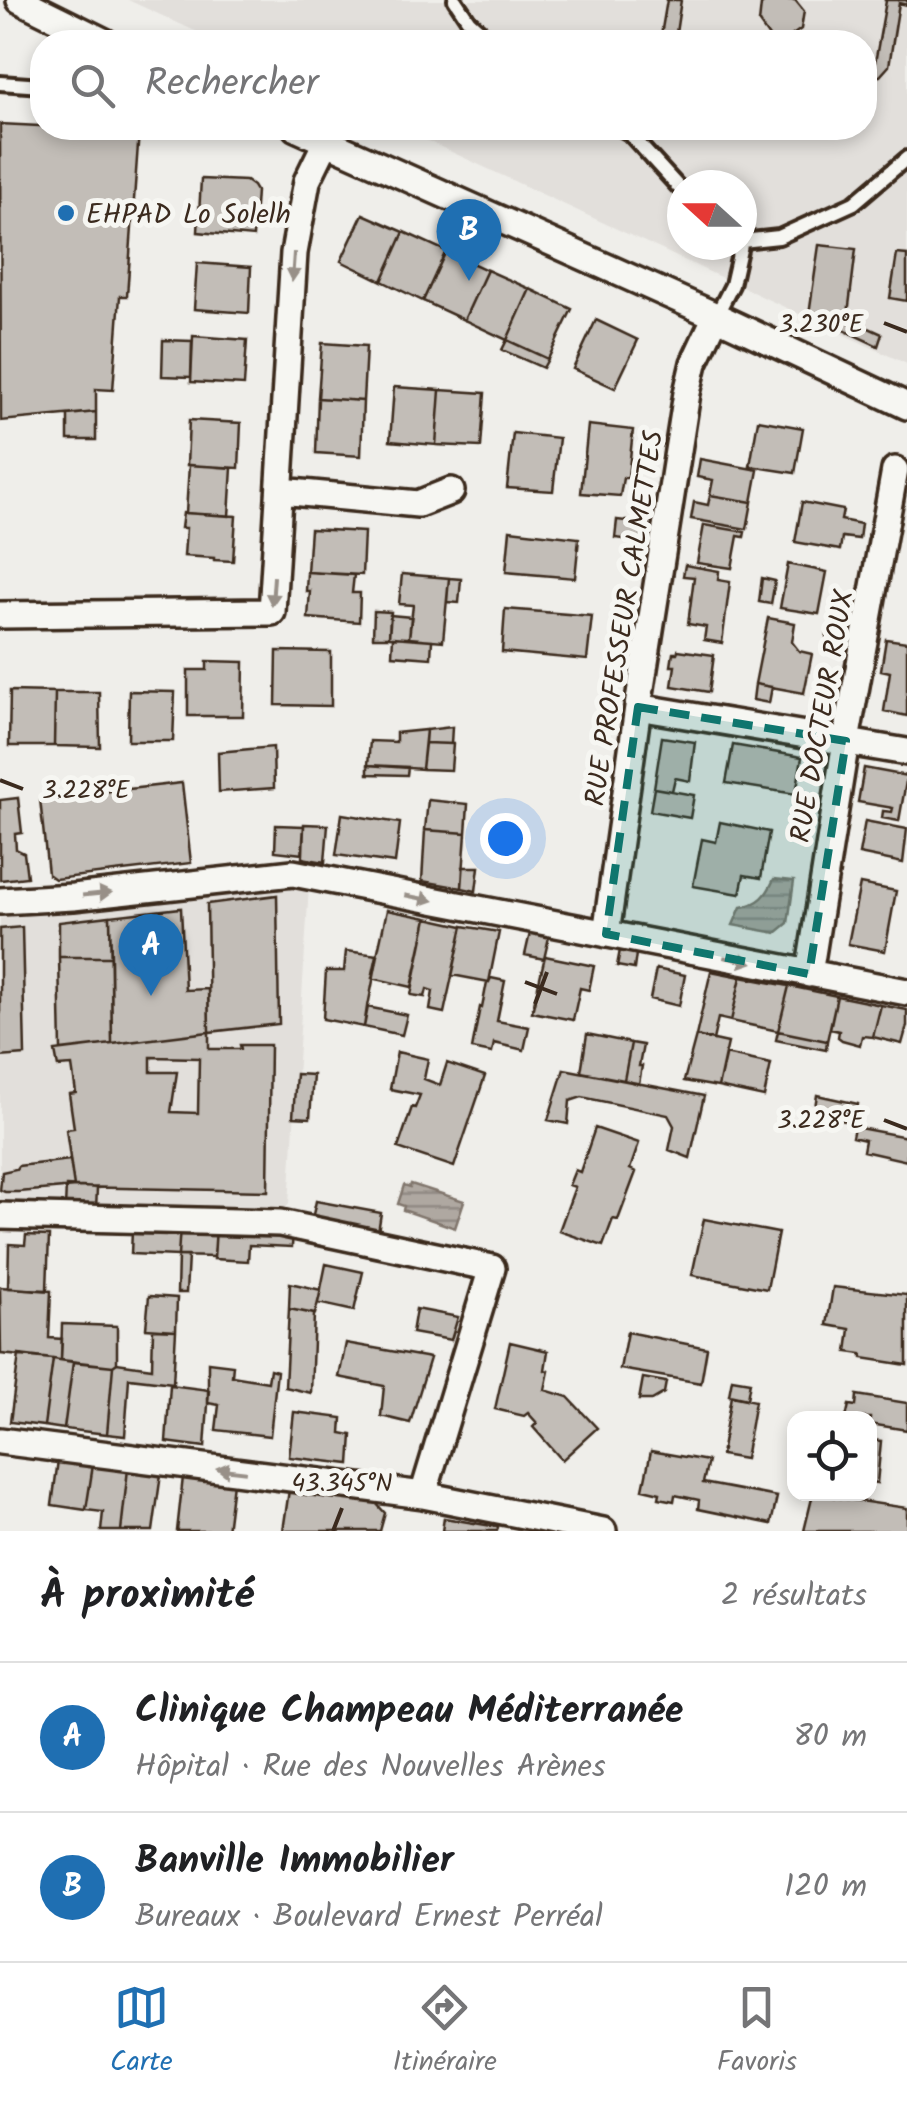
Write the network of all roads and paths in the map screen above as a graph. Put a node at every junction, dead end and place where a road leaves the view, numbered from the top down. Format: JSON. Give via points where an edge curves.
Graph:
{"nodes":[{"id":1,"x":20,"y":0,"type":"edge"},
{"id":2,"x":455,"y":0,"type":"edge"},
{"id":3,"x":80,"y":30,"type":"edge"},
{"id":4,"x":479,"y":30,"type":"edge"},
{"id":5,"x":0,"y":83,"type":"edge"},
{"id":6,"x":30,"y":85,"type":"edge"},
{"id":7,"x":327,"y":140,"type":"joint"},
{"id":8,"x":635,"y":140,"type":"edge"},
{"id":9,"x":907,"y":158,"type":"edge"},
{"id":10,"x":667,"y":175,"type":"edge"},
{"id":11,"x":757,"y":240,"type":"edge"},
{"id":12,"x":737,"y":260,"type":"edge"},
{"id":13,"x":716,"y":316,"type":"junction"},
{"id":14,"x":907,"y":406,"type":"edge"},
{"id":15,"x":895,"y":470,"type":"dead end"},
{"id":16,"x":281,"y":491,"type":"junction"},
{"id":17,"x":451,"y":491,"type":"dead end"},
{"id":18,"x":0,"y":615,"type":"edge"},
{"id":19,"x":638,"y":708,"type":"junction"},
{"id":20,"x":846,"y":741,"type":"junction"},
{"id":21,"x":907,"y":752,"type":"edge"},
{"id":22,"x":0,"y":901,"type":"edge"},
{"id":23,"x":606,"y":934,"type":"junction"},
{"id":24,"x":808,"y":974,"type":"junction"},
{"id":25,"x":907,"y":992,"type":"edge"},
{"id":26,"x":0,"y":1216,"type":"edge"},
{"id":27,"x":0,"y":1442,"type":"edge"},
{"id":28,"x":423,"y":1495,"type":"junction"},
{"id":29,"x":603,"y":1531,"type":"edge"}],
"edges":[{"from":1,"to":3,"type":"street"},
{"from":2,"to":4,"type":"lane"},
{"from":5,"to":6,"type":"lane"},
{"from":7,"to":13,"type":"street"},
{"from":7,"to":16,"type":"street","one_way":true,"via":[[308,181],[294,253]]},
{"from":8,"to":10,"type":"lane"},
{"from":9,"to":11,"type":"lane","via":[[854,203]]},
{"from":12,"to":13,"type":"lane"},
{"from":13,"to":14,"type":"street"},
{"from":13,"to":19,"type":"street","name":"RUE PROFESSEUR CALMETTES","via":[[690,377]]},
{"from":15,"to":20,"type":"street","name":"RUE DOCTEUR ROUX"},
{"from":16,"to":17,"type":"street","via":[[418,504]]},
{"from":16,"to":18,"type":"street","one_way":true,"via":[[272,612]]},
{"from":19,"to":20,"type":"street"},
{"from":19,"to":23,"type":"street","name":"RUE PROFESSEUR CALMETTES"},
{"from":20,"to":21,"type":"street"},
{"from":20,"to":24,"type":"street","name":"RUE DOCTEUR ROUX"},
{"from":22,"to":23,"type":"street","one_way":true,"via":[[293,873]]},
{"from":23,"to":24,"type":"street","one_way":true},
{"from":24,"to":25,"type":"street"},
{"from":26,"to":28,"type":"street","via":[[280,1223],[492,1268]]},
{"from":28,"to":27,"type":"street","one_way":true},
{"from":28,"to":29,"type":"street"}]}
